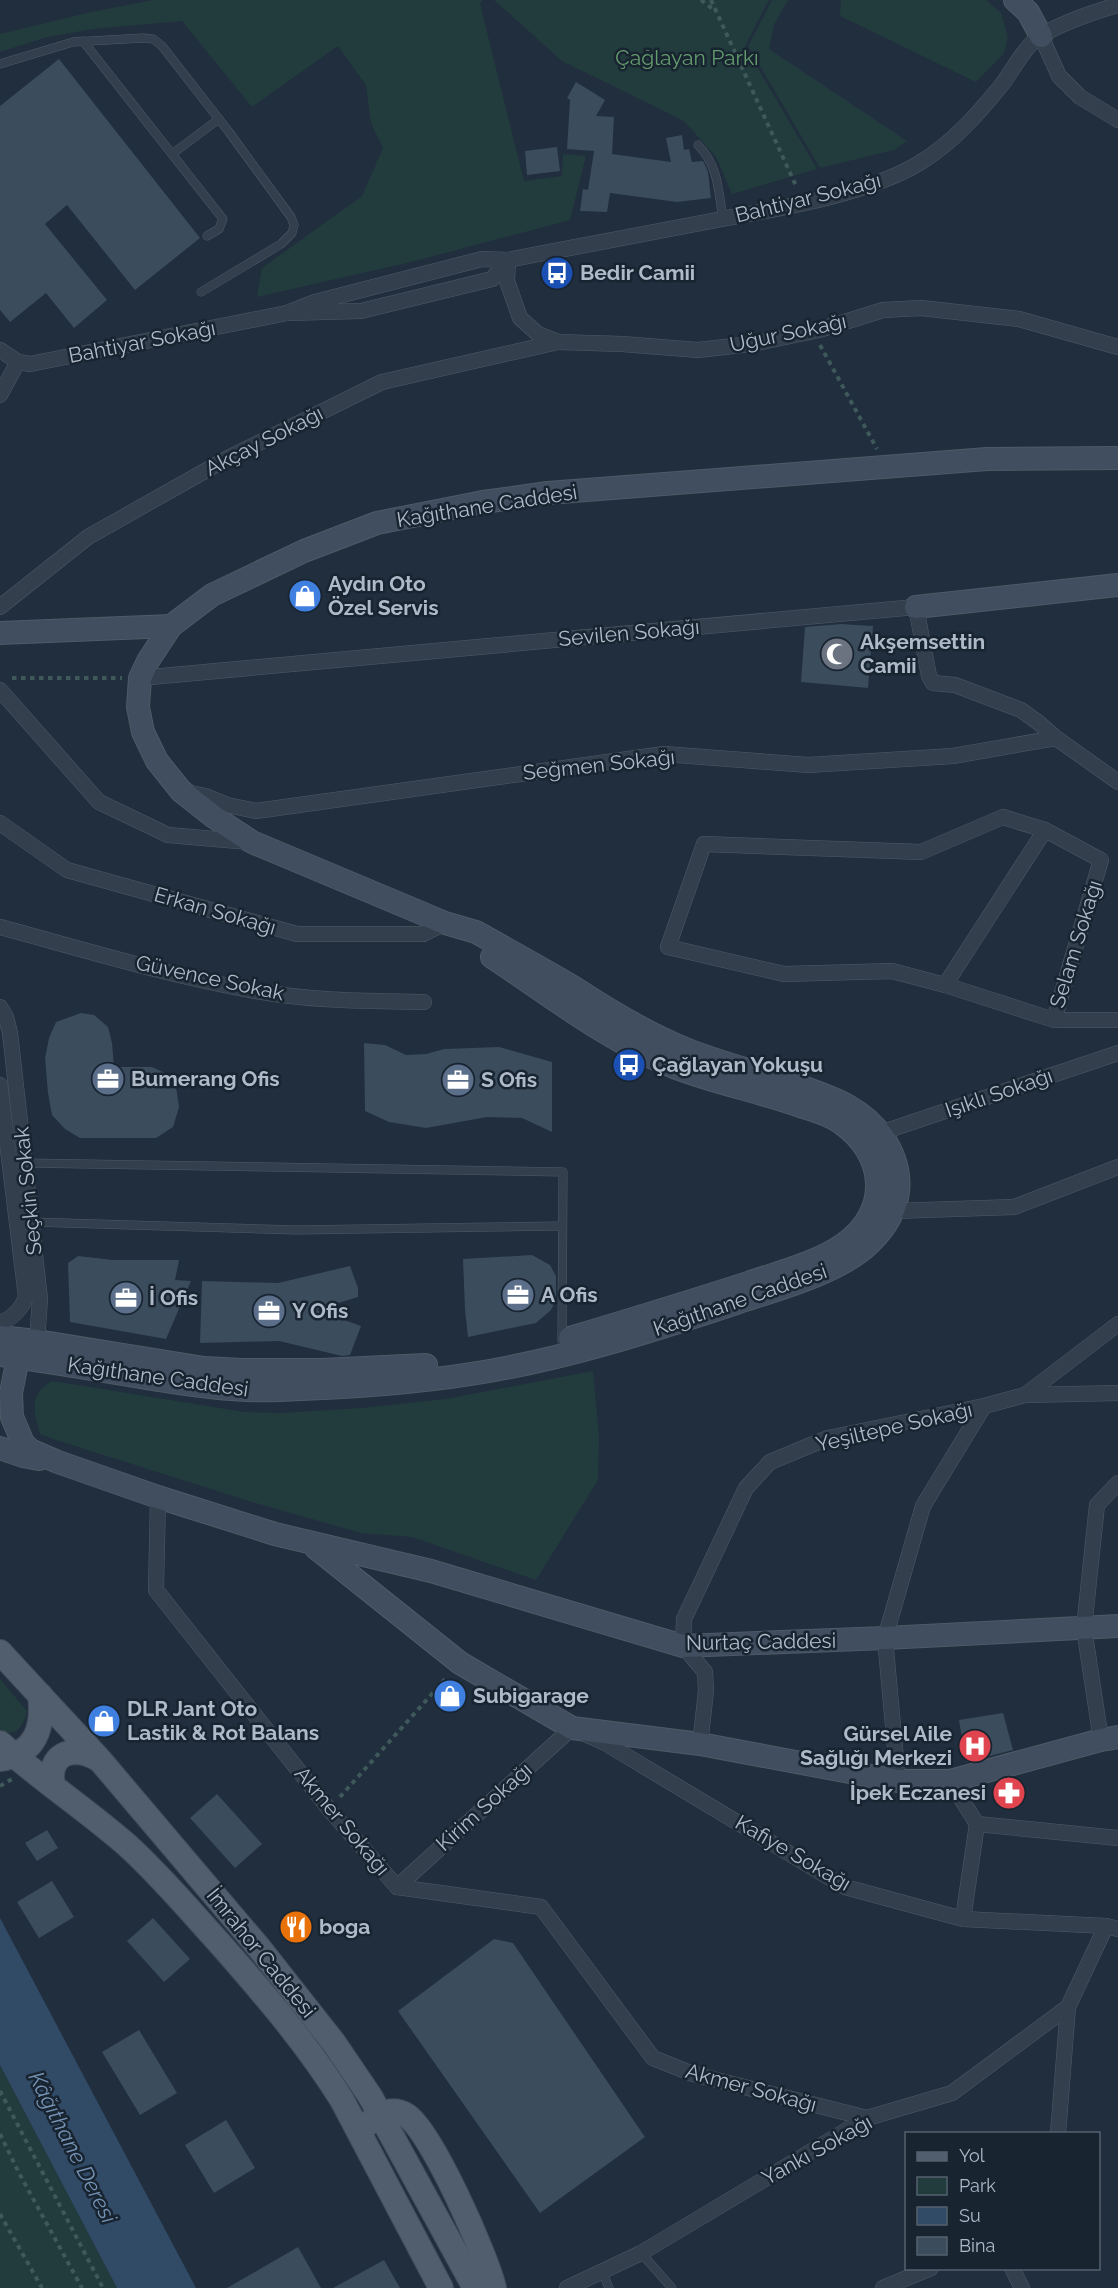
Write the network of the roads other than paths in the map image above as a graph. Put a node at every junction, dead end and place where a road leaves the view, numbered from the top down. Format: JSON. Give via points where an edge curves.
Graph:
{"nodes":[{"id":1,"x":1015,"y":0,"type":"edge"},
{"id":2,"x":1037,"y":0,"type":"edge"},
{"id":3,"x":1118,"y":4,"type":"edge"},
{"id":4,"x":1041,"y":36,"type":"junction"},
{"id":5,"x":83,"y":41,"type":"junction"},
{"id":6,"x":0,"y":64,"type":"edge"},
{"id":7,"x":219,"y":119,"type":"junction"},
{"id":8,"x":1118,"y":120,"type":"edge"},
{"id":9,"x":698,"y":145,"type":"dead end"},
{"id":10,"x":172,"y":154,"type":"junction"},
{"id":11,"x":723,"y":219,"type":"junction"},
{"id":12,"x":207,"y":236,"type":"dead end"},
{"id":13,"x":508,"y":260,"type":"junction"},
{"id":14,"x":201,"y":292,"type":"dead end"},
{"id":15,"x":287,"y":314,"type":"junction"},
{"id":16,"x":558,"y":342,"type":"junction"},
{"id":17,"x":1118,"y":347,"type":"edge"},
{"id":18,"x":6,"y":357,"type":"edge"},
{"id":19,"x":0,"y":395,"type":"edge"},
{"id":20,"x":1118,"y":442,"type":"edge"},
{"id":21,"x":1118,"y":458,"type":"edge"},
{"id":22,"x":987,"y":459,"type":"junction"},
{"id":23,"x":1118,"y":585,"type":"edge"},
{"id":24,"x":0,"y":607,"type":"edge"},
{"id":25,"x":916,"y":607,"type":"junction"},
{"id":26,"x":171,"y":626,"type":"junction"},
{"id":27,"x":0,"y":633,"type":"edge"},
{"id":28,"x":140,"y":678,"type":"junction"},
{"id":29,"x":0,"y":690,"type":"edge"},
{"id":30,"x":1056,"y":738,"type":"junction"},
{"id":31,"x":1118,"y":782,"type":"edge"},
{"id":32,"x":181,"y":791,"type":"junction"},
{"id":33,"x":0,"y":823,"type":"edge"},
{"id":34,"x":1045,"y":830,"type":"junction"},
{"id":35,"x":252,"y":842,"type":"junction"},
{"id":36,"x":445,"y":923,"type":"junction"},
{"id":37,"x":0,"y":927,"type":"edge"},
{"id":38,"x":945,"y":985,"type":"junction"},
{"id":39,"x":424,"y":1002,"type":"dead end"},
{"id":40,"x":0,"y":1007,"type":"edge"},
{"id":41,"x":1054,"y":1020,"type":"junction"},
{"id":42,"x":1118,"y":1020,"type":"edge"},
{"id":43,"x":1118,"y":1053,"type":"edge"},
{"id":44,"x":0,"y":1085,"type":"edge"},
{"id":45,"x":872,"y":1138,"type":"junction"},
{"id":46,"x":17,"y":1163,"type":"junction"},
{"id":47,"x":1118,"y":1167,"type":"edge"},
{"id":48,"x":883,"y":1210,"type":"junction"},
{"id":49,"x":31,"y":1222,"type":"junction"},
{"id":50,"x":562,"y":1226,"type":"junction"},
{"id":51,"x":0,"y":1323,"type":"edge"},
{"id":52,"x":1118,"y":1324,"type":"edge"},
{"id":53,"x":0,"y":1337,"type":"edge"},
{"id":54,"x":36,"y":1341,"type":"junction"},
{"id":55,"x":563,"y":1348,"type":"junction"},
{"id":56,"x":9,"y":1356,"type":"edge"},
{"id":57,"x":1118,"y":1393,"type":"edge"},
{"id":58,"x":1025,"y":1395,"type":"junction"},
{"id":59,"x":5,"y":1402,"type":"edge"},
{"id":60,"x":984,"y":1406,"type":"junction"},
{"id":61,"x":0,"y":1448,"type":"edge"},
{"id":62,"x":58,"y":1462,"type":"junction"},
{"id":63,"x":1118,"y":1484,"type":"edge"},
{"id":64,"x":158,"y":1497,"type":"junction"},
{"id":65,"x":310,"y":1544,"type":"junction"},
{"id":66,"x":402,"y":1564,"type":"junction"},
{"id":67,"x":401,"y":1616,"type":"junction"},
{"id":68,"x":1118,"y":1626,"type":"edge"},
{"id":69,"x":1084,"y":1628,"type":"junction"},
{"id":70,"x":885,"y":1638,"type":"junction"},
{"id":71,"x":683,"y":1646,"type":"junction"},
{"id":72,"x":0,"y":1652,"type":"edge"},
{"id":73,"x":40,"y":1695,"type":"junction"},
{"id":74,"x":572,"y":1728,"type":"junction"},
{"id":75,"x":1110,"y":1739,"type":"edge"},
{"id":76,"x":700,"y":1744,"type":"junction"},
{"id":77,"x":4,"y":1753,"type":"edge"},
{"id":78,"x":99,"y":1759,"type":"junction"},
{"id":79,"x":898,"y":1781,"type":"junction"},
{"id":80,"x":950,"y":1781,"type":"junction"},
{"id":81,"x":53,"y":1786,"type":"junction"},
{"id":82,"x":977,"y":1824,"type":"junction"},
{"id":83,"x":1118,"y":1838,"type":"edge"},
{"id":84,"x":397,"y":1887,"type":"junction"},
{"id":85,"x":963,"y":1919,"type":"junction"},
{"id":86,"x":1112,"y":1927,"type":"edge"},
{"id":87,"x":1068,"y":2007,"type":"junction"},
{"id":88,"x":380,"y":2114,"type":"junction"},
{"id":89,"x":867,"y":2118,"type":"junction"},
{"id":90,"x":1058,"y":2132,"type":"edge"},
{"id":91,"x":361,"y":2135,"type":"junction"},
{"id":92,"x":641,"y":2253,"type":"junction"},
{"id":93,"x":926,"y":2270,"type":"edge"},
{"id":94,"x":1013,"y":2270,"type":"edge"},
{"id":95,"x":602,"y":2271,"type":"junction"},
{"id":96,"x":441,"y":2288,"type":"edge"},
{"id":97,"x":475,"y":2288,"type":"edge"},
{"id":98,"x":494,"y":2288,"type":"edge"},
{"id":99,"x":567,"y":2288,"type":"edge"},
{"id":100,"x":609,"y":2288,"type":"edge"},
{"id":101,"x":672,"y":2288,"type":"edge"},
{"id":102,"x":886,"y":2288,"type":"edge"},
{"id":103,"x":1022,"y":2288,"type":"edge"}],
"edges":[{"from":1,"to":4,"type":"main road","via":[[1028,12]]},
{"from":2,"to":4,"type":"main road"},
{"from":3,"to":4,"type":"street","name":"Bahtiyar Sokağı"},
{"from":4,"to":8,"type":"street","via":[[1059,76],[1080,97]]},
{"from":4,"to":11,"type":"street","name":"Bahtiyar Sokağı","via":[[972,120],[921,163],[839,194]]},
{"from":5,"to":6,"type":"lane"},
{"from":5,"to":7,"type":"lane","via":[[153,39]]},
{"from":5,"to":10,"type":"lane"},
{"from":7,"to":10,"type":"lane"},
{"from":7,"to":14,"type":"lane","via":[[294,225],[292,233],[280,244]]},
{"from":9,"to":11,"type":"lane","via":[[709,156],[716,173]]},
{"from":10,"to":12,"type":"lane","via":[[223,219],[219,229]]},
{"from":11,"to":13,"type":"street","name":"Bahtiyar Sokağı"},
{"from":13,"to":15,"type":"street","name":"Bahtiyar Sokağı","via":[[482,259],[315,302]]},
{"from":13,"to":15,"type":"street","name":"Bahtiyar Sokağı","via":[[492,279],[481,282],[361,310]]},
{"from":13,"to":16,"type":"street","name":"Uğur Sokağı","via":[[507,281],[520,318],[538,334]]},
{"from":15,"to":18,"type":"street","name":"Bahtiyar Sokağı","via":[[30,364]]},
{"from":16,"to":17,"type":"street","name":"Uğur Sokağı","via":[[698,350],[751,344],[883,310],[921,308],[1019,319]]},
{"from":16,"to":24,"type":"street","name":"Akçay Sokağı","via":[[382,382],[228,458],[88,537]]},
{"from":18,"to":19,"type":"street"},
{"from":20,"to":22,"type":"main road","name":"Kağıthane Caddesi","via":[[1030,444]]},
{"from":21,"to":22,"type":"main road","name":"Kağıthane Caddesi"},
{"from":22,"to":26,"type":"main road","name":"Kağıthane Caddesi","via":[[548,493],[377,523],[244,578],[212,595]]},
{"from":23,"to":25,"type":"main road","name":"Sevilen Sokağı"},
{"from":25,"to":28,"type":"street","name":"Sevilen Sokağı"},
{"from":25,"to":30,"type":"street","via":[[933,682],[955,685],[1021,710]]},
{"from":26,"to":27,"type":"main road"},
{"from":26,"to":28,"type":"main road","name":"Kağıthane Caddesi"},
{"from":28,"to":32,"type":"main road","name":"Kağıthane Caddesi","via":[[138,707],[143,732],[158,761]]},
{"from":29,"to":35,"type":"street","via":[[99,801],[168,835]]},
{"from":30,"to":31,"type":"street"},
{"from":30,"to":32,"type":"street","name":"Seğmen Sokağı","via":[[953,756],[808,765],[664,754],[256,811]]},
{"from":32,"to":35,"type":"main road","name":"Kağıthane Caddesi"},
{"from":33,"to":36,"type":"street","name":"Erkan Sokağı","via":[[67,870],[297,934],[423,934]]},
{"from":34,"to":38,"type":"street"},
{"from":34,"to":38,"type":"street","via":[[1003,817],[921,852],[704,844],[668,947],[784,974],[892,971]]},
{"from":34,"to":41,"type":"street","name":"Selam Sokağı","via":[[1101,860]]},
{"from":35,"to":36,"type":"main road","name":"Kağıthane Caddesi"},
{"from":36,"to":45,"type":"main road","name":"Kağıthane Caddesi","via":[[476,932],[610,1012],[681,1048],[837,1100],[854,1109]]},
{"from":37,"to":39,"type":"street","name":"Güvence Sokak","via":[[148,967],[257,991],[333,1000]]},
{"from":38,"to":41,"type":"street"},
{"from":40,"to":46,"type":"street","name":"Seçkin Sokak","via":[[10,1033]]},
{"from":41,"to":42,"type":"street"},
{"from":43,"to":45,"type":"street","name":"Işıklı Sokağı"},
{"from":44,"to":46,"type":"street","name":"Seçkin Sokak"},
{"from":45,"to":48,"type":"main road","name":"Kağıthane Caddesi","via":[[891,1150],[897,1170],[898,1191]]},
{"from":46,"to":49,"type":"street","name":"Seçkin Sokak"},
{"from":46,"to":50,"type":"lane","via":[[563,1172]]},
{"from":46,"to":51,"type":"street","name":"Seçkin Sokak","via":[[26,1297],[18,1311]]},
{"from":47,"to":48,"type":"street","via":[[1014,1207]]},
{"from":48,"to":55,"type":"main road","name":"Kağıthane Caddesi","via":[[868,1245],[840,1264],[776,1290],[644,1333]]},
{"from":49,"to":50,"type":"lane","via":[[296,1230]]},
{"from":49,"to":54,"type":"street","name":"Seçkin Sokak","via":[[40,1299]]},
{"from":50,"to":55,"type":"lane"},
{"from":52,"to":58,"type":"street"},
{"from":53,"to":54,"type":"main road","name":"Kağıthane Caddesi"},
{"from":54,"to":55,"type":"main road","name":"Kağıthane Caddesi","via":[[204,1368],[268,1371],[411,1367]]},
{"from":54,"to":56,"type":"main road"},
{"from":55,"to":56,"type":"main road","name":"Kağıthane Caddesi","via":[[460,1376],[278,1390],[203,1387]]},
{"from":56,"to":59,"type":"main road"},
{"from":57,"to":58,"type":"street","name":"Yeşiltepe Sokağı"},
{"from":58,"to":60,"type":"street","name":"Yeşiltepe Sokağı"},
{"from":59,"to":62,"type":"main road","via":[[23,1443]]},
{"from":60,"to":70,"type":"street","via":[[923,1506]]},
{"from":60,"to":71,"type":"street","name":"Yeşiltepe Sokağı","via":[[828,1438],[770,1462],[746,1488],[684,1619]]},
{"from":61,"to":62,"type":"main road"},
{"from":62,"to":64,"type":"main road","name":"Nurtaç Caddesi"},
{"from":63,"to":69,"type":"street","via":[[1097,1505]]},
{"from":64,"to":65,"type":"main road","name":"Nurtaç Caddesi"},
{"from":64,"to":84,"type":"street","name":"Akmer Sokağı","via":[[156,1590],[329,1809]]},
{"from":65,"to":66,"type":"main road","name":"Nurtaç Caddesi"},
{"from":65,"to":67,"type":"main road"},
{"from":66,"to":67,"type":"main road","via":[[383,1567],[380,1582]]},
{"from":66,"to":71,"type":"main road","name":"Nurtaç Caddesi"},
{"from":67,"to":74,"type":"main road","via":[[460,1663]]},
{"from":68,"to":69,"type":"main road","name":"Nurtaç Caddesi"},
{"from":69,"to":70,"type":"main road","name":"Nurtaç Caddesi"},
{"from":69,"to":75,"type":"street"},
{"from":70,"to":71,"type":"main road","name":"Nurtaç Caddesi"},
{"from":70,"to":79,"type":"street"},
{"from":71,"to":76,"type":"street","via":[[705,1672]]},
{"from":72,"to":73,"type":"main road","name":"İmrahor Caddesi"},
{"from":73,"to":77,"type":"main road","via":[[39,1732],[34,1740]]},
{"from":73,"to":78,"type":"main road","name":"İmrahor Caddesi"},
{"from":74,"to":76,"type":"main road"},
{"from":74,"to":84,"type":"street","name":"Kirim Sokağı"},
{"from":74,"to":85,"type":"street","name":"Kafiye Sokağı","via":[[605,1743],[846,1887]]},
{"from":75,"to":80,"type":"main road"},
{"from":76,"to":79,"type":"main road"},
{"from":77,"to":81,"type":"main road","name":"İmrahor Caddesi"},
{"from":78,"to":81,"type":"main road","via":[[71,1750],[53,1768]]},
{"from":78,"to":88,"type":"main road","name":"İmrahor Caddesi","via":[[260,1949],[352,2068]]},
{"from":79,"to":80,"type":"main road"},
{"from":80,"to":82,"type":"street"},
{"from":81,"to":91,"type":"main road","name":"İmrahor Caddesi","via":[[105,1826],[163,1879],[290,2026],[325,2072]]},
{"from":82,"to":83,"type":"street"},
{"from":82,"to":85,"type":"street"},
{"from":84,"to":89,"type":"street","name":"Akmer Sokağı","via":[[542,1907],[653,2058],[693,2074]]},
{"from":85,"to":86,"type":"street","name":"Kafiye Sokağı"},
{"from":86,"to":87,"type":"street","name":"Yankı Sokağı"},
{"from":87,"to":89,"type":"street","name":"Yankı Sokağı","via":[[952,2093]]},
{"from":87,"to":90,"type":"street"},
{"from":88,"to":91,"type":"main road"},
{"from":88,"to":97,"type":"main road","name":"İmrahor Caddesi"},
{"from":88,"to":98,"type":"main road","via":[[403,2113],[423,2133],[461,2205]]},
{"from":89,"to":92,"type":"street","name":"Yankı Sokağı"},
{"from":91,"to":96,"type":"main road","name":"İmrahor Caddesi"},
{"from":92,"to":95,"type":"street","name":"Yankı Sokağı"},
{"from":92,"to":101,"type":"lane"},
{"from":93,"to":102,"type":"street"},
{"from":94,"to":103,"type":"street"},
{"from":95,"to":99,"type":"street","name":"Yankı Sokağı"},
{"from":95,"to":100,"type":"lane"}]}
